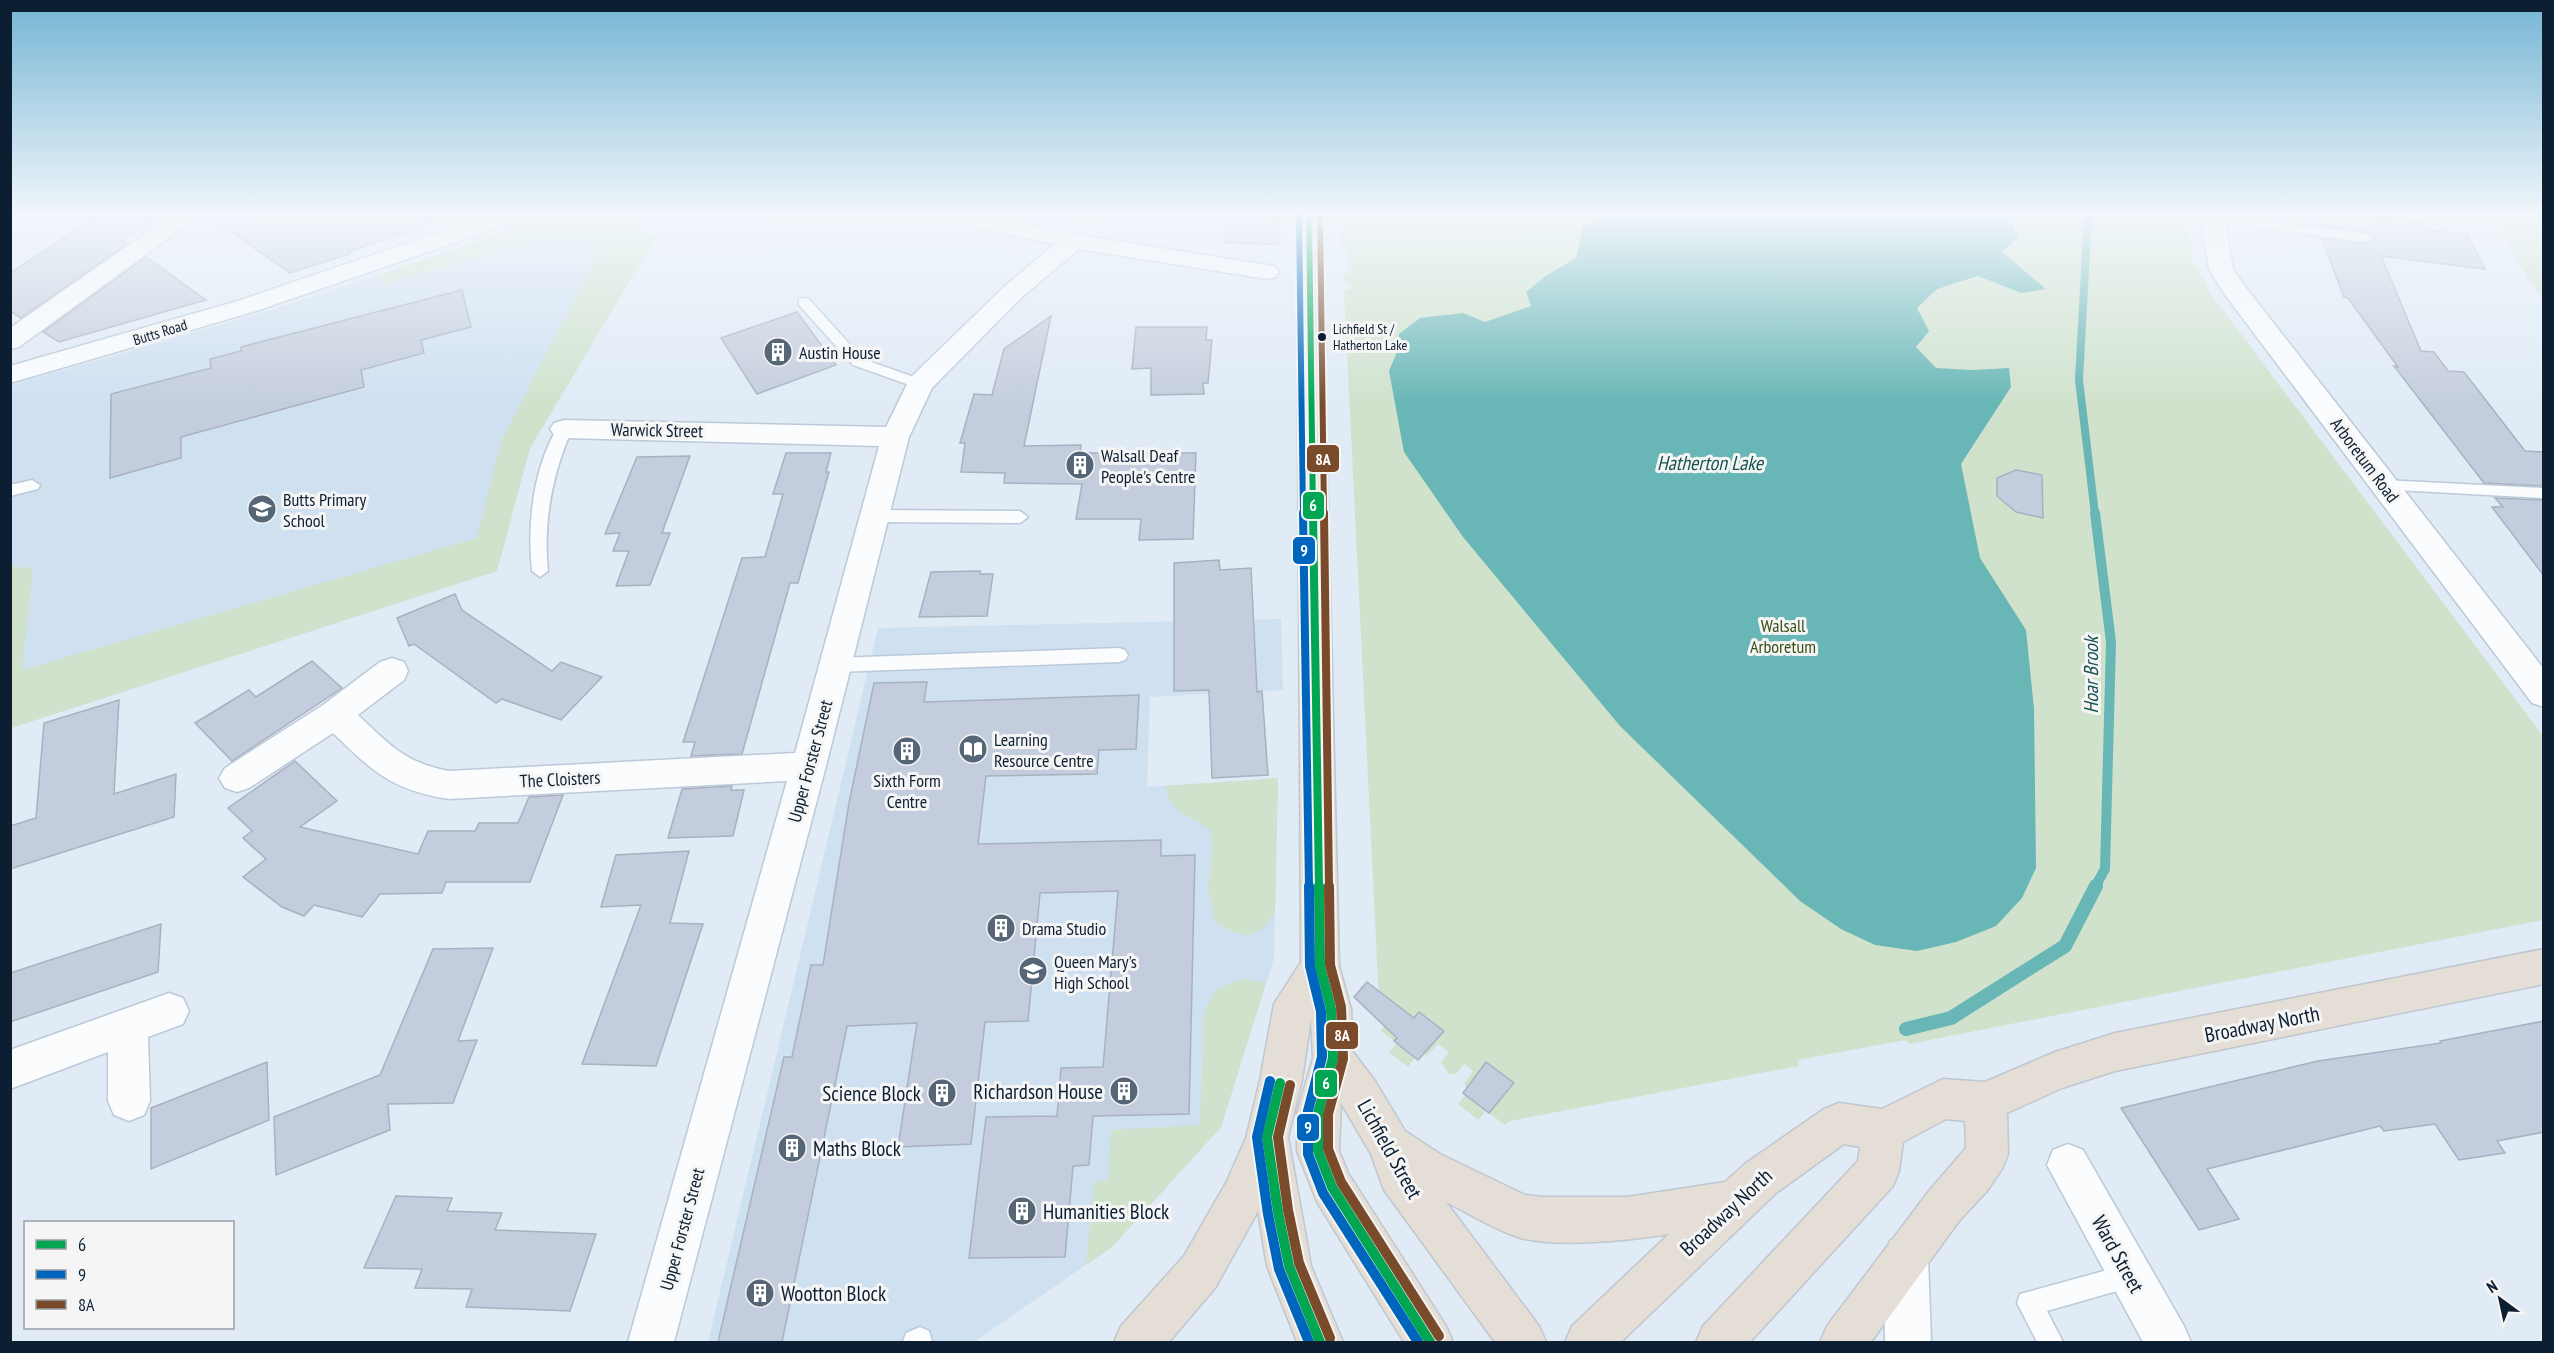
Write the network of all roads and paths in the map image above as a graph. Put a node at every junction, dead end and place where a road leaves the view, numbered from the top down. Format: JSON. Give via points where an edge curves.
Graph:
{"nodes":[{"id":1,"x":99,"y":278,"type":"edge"},
{"id":2,"x":328,"y":278,"type":"edge"},
{"id":3,"x":1027,"y":278,"type":"edge"},
{"id":4,"x":1310,"y":278,"type":"edge"},
{"id":5,"x":2226,"y":278,"type":"edge"},
{"id":6,"x":804,"y":302,"type":"dead end"},
{"id":7,"x":10,"y":341,"type":"edge"},
{"id":8,"x":10,"y":375,"type":"edge"},
{"id":9,"x":920,"y":384,"type":"junction"},
{"id":10,"x":564,"y":429,"type":"joint"},
{"id":11,"x":895,"y":438,"type":"junction"},
{"id":12,"x":32,"y":485,"type":"dead end"},
{"id":13,"x":2384,"y":485,"type":"junction"},
{"id":14,"x":10,"y":491,"type":"edge"},
{"id":15,"x":2544,"y":493,"type":"edge"},
{"id":16,"x":874,"y":516,"type":"junction"},
{"id":17,"x":1020,"y":518,"type":"dead end"},
{"id":18,"x":540,"y":571,"type":"dead end"},
{"id":19,"x":1119,"y":655,"type":"dead end"},
{"id":20,"x":836,"y":665,"type":"junction"},
{"id":21,"x":392,"y":671,"type":"dead end"},
{"id":22,"x":2544,"y":694,"type":"edge"},
{"id":23,"x":335,"y":714,"type":"junction"},
{"id":24,"x":809,"y":766,"type":"junction"},
{"id":25,"x":237,"y":777,"type":"dead end"},
{"id":26,"x":1320,"y":966,"type":"junction"},
{"id":27,"x":2544,"y":966,"type":"edge"},
{"id":28,"x":169,"y":1011,"type":"dead end"},
{"id":29,"x":128,"y":1027,"type":"junction"},
{"id":30,"x":1333,"y":1058,"type":"junction"},
{"id":31,"x":10,"y":1070,"type":"edge"},
{"id":32,"x":129,"y":1101,"type":"dead end"},
{"id":33,"x":1986,"y":1102,"type":"junction"},
{"id":34,"x":1884,"y":1130,"type":"junction"},
{"id":35,"x":1267,"y":1137,"type":"junction"},
{"id":36,"x":1390,"y":1146,"type":"junction"},
{"id":37,"x":2068,"y":1165,"type":"dead end"},
{"id":38,"x":1732,"y":1203,"type":"junction"},
{"id":39,"x":1906,"y":1257,"type":"junction"},
{"id":40,"x":2129,"y":1275,"type":"junction"},
{"id":41,"x":651,"y":1342,"type":"edge"},
{"id":42,"x":1137,"y":1342,"type":"edge"},
{"id":43,"x":1320,"y":1342,"type":"edge"},
{"id":44,"x":1430,"y":1342,"type":"edge"},
{"id":45,"x":1523,"y":1342,"type":"edge"},
{"id":46,"x":1588,"y":1342,"type":"edge"},
{"id":47,"x":1719,"y":1342,"type":"edge"},
{"id":48,"x":1843,"y":1342,"type":"edge"},
{"id":49,"x":1908,"y":1342,"type":"edge"},
{"id":50,"x":2050,"y":1342,"type":"edge"},
{"id":51,"x":2168,"y":1342,"type":"edge"}],
"edges":[{"from":1,"to":7,"type":"street"},
{"from":2,"to":8,"type":"street","name":"Butts Road"},
{"from":3,"to":9,"type":"street","name":"Upper Forster Street"},
{"from":4,"to":26,"type":"highway"},
{"from":5,"to":13,"type":"street","name":"Arboretum Road"},
{"from":6,"to":9,"type":"lane","via":[[858,362]]},
{"from":9,"to":11,"type":"street","name":"Upper Forster Street"},
{"from":10,"to":11,"type":"street","name":"Warwick Street"},
{"from":10,"to":18,"type":"lane","name":"Warwick Street","via":[[546,480],[537,549]]},
{"from":11,"to":16,"type":"street","name":"Upper Forster Street"},
{"from":12,"to":14,"type":"lane"},
{"from":13,"to":15,"type":"lane"},
{"from":13,"to":22,"type":"street","name":"Arboretum Road"},
{"from":16,"to":17,"type":"lane"},
{"from":16,"to":20,"type":"street","name":"Upper Forster Street"},
{"from":19,"to":20,"type":"lane"},
{"from":20,"to":24,"type":"street","name":"Upper Forster Street"},
{"from":21,"to":23,"type":"street"},
{"from":23,"to":24,"type":"street","name":"The Cloisters","via":[[386,762],[419,780],[449,785]]},
{"from":23,"to":25,"type":"street"},
{"from":24,"to":41,"type":"street","name":"Upper Forster Street"},
{"from":26,"to":30,"type":"highway","via":[[1332,1009]]},
{"from":26,"to":35,"type":"highway","via":[[1294,1004]]},
{"from":27,"to":33,"type":"highway","name":"Broadway North","via":[[2115,1052],[2055,1071]]},
{"from":28,"to":29,"type":"street"},
{"from":29,"to":31,"type":"street"},
{"from":29,"to":32,"type":"street"},
{"from":30,"to":36,"type":"highway","name":"Lichfield Street"},
{"from":30,"to":44,"type":"highway","via":[[1318,1113],[1318,1151],[1332,1187]]},
{"from":33,"to":34,"type":"highway","name":"Broadway North","via":[[1943,1099]]},
{"from":33,"to":39,"type":"highway","via":[[1987,1154]]},
{"from":34,"to":38,"type":"highway","name":"Broadway North","via":[[1839,1123],[1805,1144]]},
{"from":34,"to":47,"type":"highway","via":[[1878,1171]]},
{"from":35,"to":42,"type":"highway","via":[[1238,1209],[1206,1265]]},
{"from":35,"to":43,"type":"highway","via":[[1289,1266]]},
{"from":36,"to":38,"type":"highway","via":[[1425,1169],[1522,1216],[1627,1219]]},
{"from":36,"to":45,"type":"highway","name":"Lichfield Street","via":[[1399,1175]]},
{"from":37,"to":40,"type":"street","name":"Ward Street"},
{"from":38,"to":46,"type":"highway","name":"Broadway North"},
{"from":39,"to":48,"type":"highway"},
{"from":39,"to":49,"type":"street"},
{"from":40,"to":50,"type":"lane","via":[[2029,1303]]},
{"from":40,"to":51,"type":"street","name":"Ward Street"}]}
